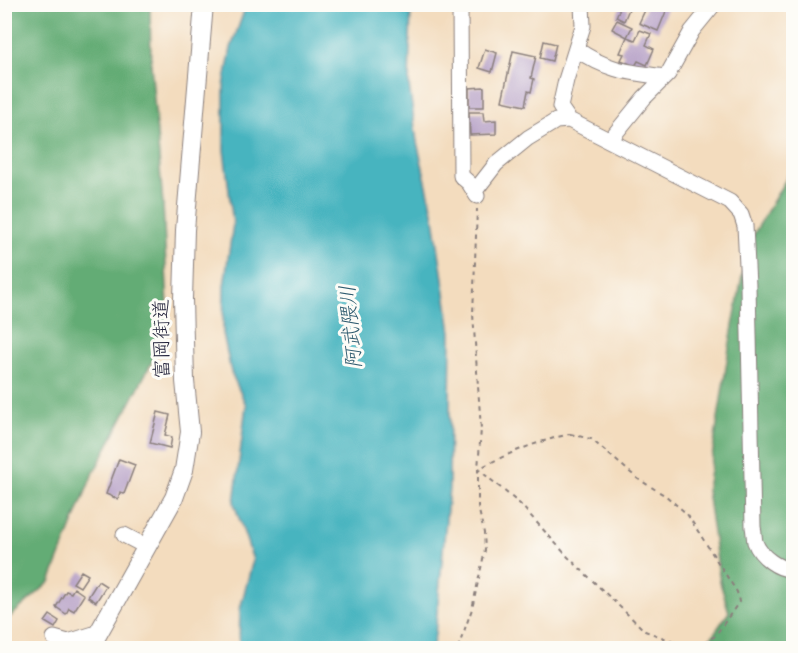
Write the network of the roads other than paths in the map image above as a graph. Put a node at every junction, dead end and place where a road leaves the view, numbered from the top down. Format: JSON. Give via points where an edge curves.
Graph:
{"nodes":[{"id":1,"x":204,"y":4,"type":"edge"},
{"id":2,"x":460,"y":4,"type":"edge"},
{"id":3,"x":582,"y":4,"type":"edge"},
{"id":4,"x":714,"y":4,"type":"edge"},
{"id":5,"x":576,"y":49,"type":"junction"},
{"id":6,"x":664,"y":77,"type":"junction"},
{"id":7,"x":568,"y":120,"type":"junction"},
{"id":8,"x":610,"y":140,"type":"junction"},
{"id":9,"x":124,"y":535,"type":"dead end"},
{"id":10,"x":147,"y":548,"type":"junction"},
{"id":11,"x":794,"y":569,"type":"edge"},
{"id":12,"x":100,"y":632,"type":"junction"},
{"id":13,"x":54,"y":638,"type":"dead end"},
{"id":14,"x":90,"y":648,"type":"edge"}],
"edges":[{"from":1,"to":10,"type":"street","name":"富岡街道","via":[[185,230],[185,358],[190,432],[184,470],[174,498]]},
{"from":2,"to":7,"type":"street","via":[[461,176],[476,194],[496,164],[528,138],[556,121]]},
{"from":3,"to":5,"type":"street","via":[[583,26]]},
{"from":4,"to":6,"type":"street"},
{"from":5,"to":6,"type":"street","via":[[611,68]]},
{"from":5,"to":7,"type":"street","via":[[560,107]]},
{"from":6,"to":8,"type":"street"},
{"from":7,"to":8,"type":"street"},
{"from":8,"to":11,"type":"street","via":[[729,202],[741,214],[748,286],[753,526],[756,544],[769,560],[786,570]]},
{"from":9,"to":10,"type":"street"},
{"from":10,"to":12,"type":"street","name":"富岡街道"},
{"from":12,"to":13,"type":"street","via":[[68,642]]},
{"from":12,"to":14,"type":"street","name":"富岡街道"}]}
